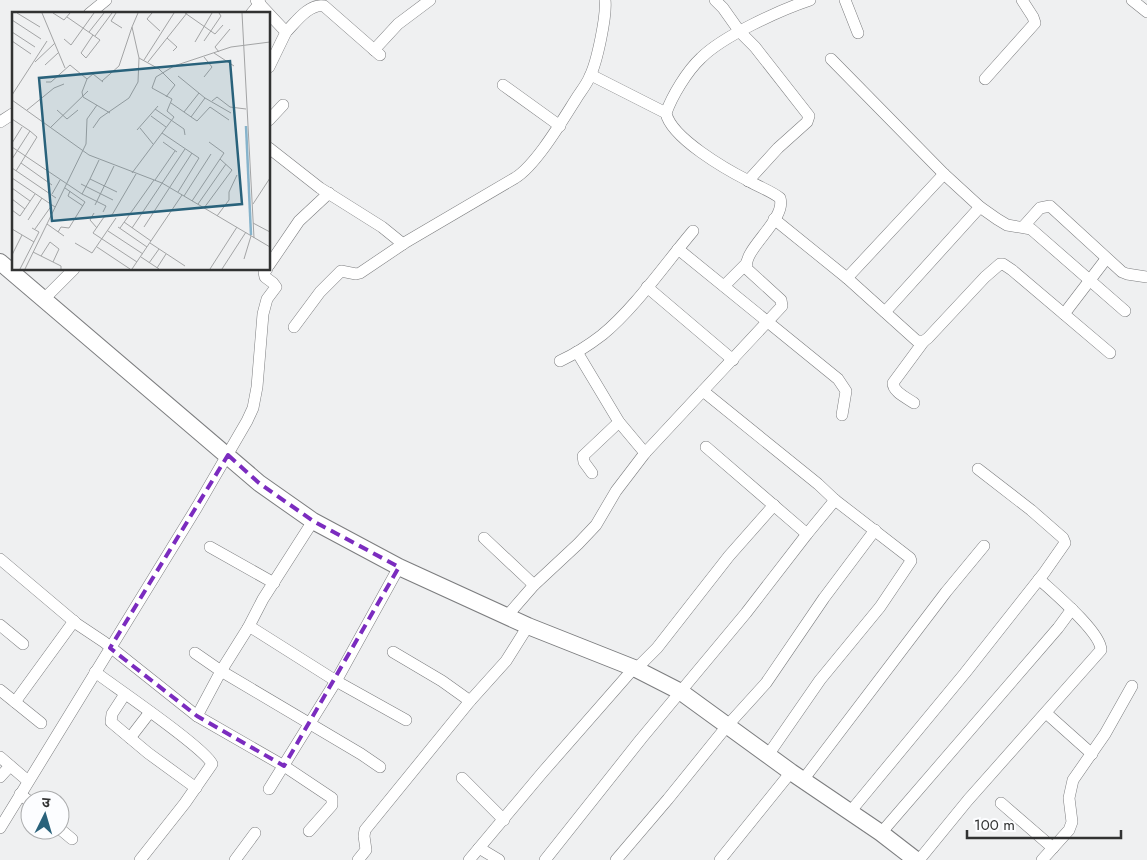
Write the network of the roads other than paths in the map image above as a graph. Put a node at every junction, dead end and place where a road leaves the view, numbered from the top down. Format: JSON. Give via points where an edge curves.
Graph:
{"nodes":[{"id":1,"x":106,"y":0,"type":"edge"},
{"id":2,"x":430,"y":0,"type":"edge"},
{"id":3,"x":605,"y":0,"type":"edge"},
{"id":4,"x":715,"y":0,"type":"edge"},
{"id":5,"x":810,"y":0,"type":"edge"},
{"id":6,"x":845,"y":0,"type":"edge"},
{"id":7,"x":1022,"y":0,"type":"edge"},
{"id":8,"x":1132,"y":0,"type":"edge"},
{"id":9,"x":258,"y":2,"type":"edge"},
{"id":10,"x":91,"y":12,"type":"edge"},
{"id":11,"x":267,"y":12,"type":"edge"},
{"id":12,"x":1147,"y":12,"type":"edge"},
{"id":13,"x":270,"y":15,"type":"edge"},
{"id":14,"x":286,"y":32,"type":"junction"},
{"id":15,"x":740,"y":32,"type":"junction"},
{"id":16,"x":858,"y":33,"type":"dead end"},
{"id":17,"x":832,"y":59,"type":"dead end"},
{"id":18,"x":270,"y":65,"type":"edge"},
{"id":19,"x":591,"y":75,"type":"junction"},
{"id":20,"x":985,"y":79,"type":"dead end"},
{"id":21,"x":503,"y":85,"type":"dead end"},
{"id":22,"x":284,"y":105,"type":"dead end"},
{"id":23,"x":666,"y":113,"type":"junction"},
{"id":24,"x":12,"y":114,"type":"edge"},
{"id":25,"x":270,"y":119,"type":"edge"},
{"id":26,"x":0,"y":122,"type":"edge"},
{"id":27,"x":560,"y":126,"type":"junction"},
{"id":28,"x":270,"y":149,"type":"edge"},
{"id":29,"x":944,"y":174,"type":"junction"},
{"id":30,"x":748,"y":181,"type":"junction"},
{"id":31,"x":329,"y":193,"type":"junction"},
{"id":32,"x":980,"y":207,"type":"junction"},
{"id":33,"x":774,"y":219,"type":"junction"},
{"id":34,"x":1023,"y":227,"type":"junction"},
{"id":35,"x":693,"y":231,"type":"dead end"},
{"id":36,"x":403,"y":244,"type":"junction"},
{"id":37,"x":678,"y":249,"type":"junction"},
{"id":38,"x":1106,"y":259,"type":"junction"},
{"id":39,"x":0,"y":262,"type":"edge"},
{"id":40,"x":270,"y":264,"type":"edge"},
{"id":41,"x":746,"y":264,"type":"junction"},
{"id":42,"x":73,"y":270,"type":"edge"},
{"id":43,"x":265,"y":270,"type":"edge"},
{"id":44,"x":1147,"y":277,"type":"edge"},
{"id":45,"x":848,"y":278,"type":"junction"},
{"id":46,"x":1090,"y":280,"type":"junction"},
{"id":47,"x":724,"y":286,"type":"junction"},
{"id":48,"x":647,"y":287,"type":"junction"},
{"id":49,"x":44,"y":299,"type":"junction"},
{"id":50,"x":1125,"y":311,"type":"dead end"},
{"id":51,"x":885,"y":312,"type":"junction"},
{"id":52,"x":1064,"y":314,"type":"junction"},
{"id":53,"x":767,"y":322,"type":"junction"},
{"id":54,"x":294,"y":327,"type":"dead end"},
{"id":55,"x":924,"y":341,"type":"junction"},
{"id":56,"x":577,"y":352,"type":"junction"},
{"id":57,"x":1110,"y":353,"type":"dead end"},
{"id":58,"x":733,"y":360,"type":"junction"},
{"id":59,"x":560,"y":361,"type":"dead end"},
{"id":60,"x":703,"y":391,"type":"junction"},
{"id":61,"x":914,"y":403,"type":"dead end"},
{"id":62,"x":842,"y":415,"type":"dead end"},
{"id":63,"x":619,"y":422,"type":"junction"},
{"id":64,"x":706,"y":447,"type":"dead end"},
{"id":65,"x":645,"y":453,"type":"junction"},
{"id":66,"x":228,"y":455,"type":"junction"},
{"id":67,"x":978,"y":469,"type":"dead end"},
{"id":68,"x":592,"y":473,"type":"dead end"},
{"id":69,"x":835,"y":500,"type":"junction"},
{"id":70,"x":774,"y":505,"type":"junction"},
{"id":71,"x":314,"y":520,"type":"junction"},
{"id":72,"x":875,"y":530,"type":"junction"},
{"id":73,"x":807,"y":534,"type":"junction"},
{"id":74,"x":484,"y":538,"type":"dead end"},
{"id":75,"x":984,"y":546,"type":"dead end"},
{"id":76,"x":210,"y":547,"type":"dead end"},
{"id":77,"x":0,"y":559,"type":"edge"},
{"id":78,"x":399,"y":567,"type":"junction"},
{"id":79,"x":1039,"y":579,"type":"junction"},
{"id":80,"x":274,"y":583,"type":"junction"},
{"id":81,"x":534,"y":585,"type":"junction"},
{"id":82,"x":1072,"y":609,"type":"junction"},
{"id":83,"x":507,"y":616,"type":"junction"},
{"id":84,"x":74,"y":621,"type":"junction"},
{"id":85,"x":0,"y":624,"type":"edge"},
{"id":86,"x":528,"y":626,"type":"junction"},
{"id":87,"x":248,"y":628,"type":"junction"},
{"id":88,"x":104,"y":643,"type":"junction"},
{"id":89,"x":23,"y":644,"type":"dead end"},
{"id":90,"x":393,"y":652,"type":"dead end"},
{"id":91,"x":195,"y":654,"type":"dead end"},
{"id":92,"x":635,"y":669,"type":"junction"},
{"id":93,"x":221,"y":671,"type":"junction"},
{"id":94,"x":95,"y":672,"type":"junction"},
{"id":95,"x":336,"y":681,"type":"junction"},
{"id":96,"x":1132,"y":686,"type":"dead end"},
{"id":97,"x":0,"y":690,"type":"edge"},
{"id":98,"x":681,"y":692,"type":"junction"},
{"id":99,"x":125,"y":694,"type":"junction"},
{"id":100,"x":470,"y":701,"type":"junction"},
{"id":101,"x":15,"y":702,"type":"junction"},
{"id":102,"x":150,"y":712,"type":"junction"},
{"id":103,"x":1046,"y":713,"type":"junction"},
{"id":104,"x":197,"y":716,"type":"junction"},
{"id":105,"x":406,"y":720,"type":"dead end"},
{"id":106,"x":41,"y":723,"type":"dead end"},
{"id":107,"x":310,"y":723,"type":"junction"},
{"id":108,"x":727,"y":726,"type":"junction"},
{"id":109,"x":130,"y":738,"type":"junction"},
{"id":110,"x":1092,"y":754,"type":"junction"},
{"id":111,"x":768,"y":755,"type":"junction"},
{"id":112,"x":0,"y":757,"type":"edge"},
{"id":113,"x":10,"y":766,"type":"junction"},
{"id":114,"x":284,"y":766,"type":"junction"},
{"id":115,"x":380,"y":767,"type":"dead end"},
{"id":116,"x":797,"y":776,"type":"junction"},
{"id":117,"x":0,"y":778,"type":"edge"},
{"id":118,"x":24,"y":778,"type":"junction"},
{"id":119,"x":462,"y":778,"type":"dead end"},
{"id":120,"x":196,"y":788,"type":"junction"},
{"id":121,"x":269,"y":789,"type":"dead end"},
{"id":122,"x":21,"y":790,"type":"edge"},
{"id":123,"x":20,"y":794,"type":"edge"},
{"id":124,"x":1001,"y":803,"type":"dead end"},
{"id":125,"x":850,"y":812,"type":"junction"},
{"id":126,"x":504,"y":820,"type":"junction"},
{"id":127,"x":0,"y":828,"type":"edge"},
{"id":128,"x":309,"y":831,"type":"dead end"},
{"id":129,"x":255,"y":833,"type":"dead end"},
{"id":130,"x":881,"y":833,"type":"junction"},
{"id":131,"x":479,"y":848,"type":"junction"},
{"id":132,"x":1054,"y":848,"type":"junction"},
{"id":133,"x":140,"y":860,"type":"edge"},
{"id":134,"x":235,"y":860,"type":"edge"},
{"id":135,"x":358,"y":860,"type":"edge"},
{"id":136,"x":470,"y":860,"type":"edge"},
{"id":137,"x":499,"y":860,"type":"edge"},
{"id":138,"x":545,"y":860,"type":"edge"},
{"id":139,"x":616,"y":860,"type":"edge"},
{"id":140,"x":720,"y":860,"type":"edge"},
{"id":141,"x":918,"y":860,"type":"edge"},
{"id":142,"x":1042,"y":860,"type":"edge"}],
"edges":[{"from":1,"to":10,"type":"street"},
{"from":2,"to":14,"type":"street","via":[[398,24],[377,53],[320,5],[298,18]]},
{"from":3,"to":19,"type":"street","via":[[603,27]]},
{"from":4,"to":15,"type":"street"},
{"from":5,"to":15,"type":"street"},
{"from":6,"to":16,"type":"street"},
{"from":7,"to":20,"type":"street","via":[[1035,20],[1034,25]]},
{"from":8,"to":12,"type":"street"},
{"from":9,"to":11,"type":"street"},
{"from":13,"to":14,"type":"street"},
{"from":14,"to":18,"type":"street"},
{"from":15,"to":23,"type":"street","via":[[700,58],[687,74]]},
{"from":15,"to":30,"type":"street","via":[[809,116],[807,122]]},
{"from":17,"to":29,"type":"street"},
{"from":19,"to":23,"type":"street"},
{"from":19,"to":27,"type":"street"},
{"from":21,"to":27,"type":"street"},
{"from":22,"to":25,"type":"street"},
{"from":23,"to":30,"type":"street","via":[[679,135]]},
{"from":24,"to":26,"type":"street"},
{"from":27,"to":36,"type":"street","via":[[521,174]]},
{"from":28,"to":31,"type":"street"},
{"from":29,"to":32,"type":"street"},
{"from":29,"to":45,"type":"street"},
{"from":30,"to":33,"type":"street","via":[[780,198],[781,205]]},
{"from":31,"to":36,"type":"street"},
{"from":31,"to":40,"type":"street","via":[[295,227]]},
{"from":32,"to":34,"type":"street","via":[[1002,222]]},
{"from":32,"to":51,"type":"street"},
{"from":33,"to":41,"type":"street"},
{"from":33,"to":45,"type":"street"},
{"from":34,"to":38,"type":"street","via":[[1040,208],[1050,206]]},
{"from":34,"to":46,"type":"street","via":[[1031,229]]},
{"from":35,"to":37,"type":"street"},
{"from":36,"to":54,"type":"street","via":[[360,273],[343,271],[337,274]]},
{"from":37,"to":47,"type":"street"},
{"from":37,"to":48,"type":"street"},
{"from":38,"to":44,"type":"street","via":[[1127,274]]},
{"from":38,"to":46,"type":"street"},
{"from":39,"to":49,"type":"street"},
{"from":41,"to":47,"type":"street"},
{"from":41,"to":53,"type":"street","via":[[747,269],[782,304]]},
{"from":42,"to":49,"type":"street"},
{"from":43,"to":66,"type":"street","via":[[265,277],[276,287],[267,299],[263,314],[256,394],[253,408]]},
{"from":45,"to":51,"type":"street"},
{"from":46,"to":50,"type":"street"},
{"from":46,"to":52,"type":"street"},
{"from":47,"to":53,"type":"street"},
{"from":48,"to":56,"type":"street","via":[[602,334]]},
{"from":48,"to":58,"type":"street"},
{"from":49,"to":66,"type":"street"},
{"from":51,"to":55,"type":"street","via":[[917,341]]},
{"from":52,"to":55,"type":"street","via":[[1002,264]]},
{"from":52,"to":57,"type":"street"},
{"from":53,"to":58,"type":"street"},
{"from":53,"to":62,"type":"street","via":[[843,385],[846,391]]},
{"from":55,"to":61,"type":"street","via":[[893,383],[895,390]]},
{"from":56,"to":59,"type":"street"},
{"from":56,"to":63,"type":"street"},
{"from":58,"to":60,"type":"street"},
{"from":60,"to":65,"type":"street"},
{"from":60,"to":69,"type":"street"},
{"from":63,"to":65,"type":"street"},
{"from":63,"to":68,"type":"street","via":[[583,456]]},
{"from":64,"to":70,"type":"street"},
{"from":65,"to":81,"type":"street","via":[[616,491],[596,525]]},
{"from":66,"to":71,"type":"street","via":[[259,483]]},
{"from":66,"to":88,"type":"street"},
{"from":67,"to":79,"type":"street","via":[[1031,510],[1064,541],[1064,546]]},
{"from":69,"to":72,"type":"street"},
{"from":69,"to":73,"type":"street"},
{"from":70,"to":73,"type":"street"},
{"from":70,"to":92,"type":"street","via":[[729,556],[657,648]]},
{"from":71,"to":78,"type":"street"},
{"from":71,"to":80,"type":"street"},
{"from":72,"to":108,"type":"street","via":[[766,682]]},
{"from":72,"to":111,"type":"street","via":[[910,558],[910,564],[880,607],[820,680]]},
{"from":73,"to":98,"type":"street"},
{"from":74,"to":81,"type":"street"},
{"from":75,"to":116,"type":"street"},
{"from":76,"to":80,"type":"street"},
{"from":77,"to":84,"type":"street"},
{"from":78,"to":83,"type":"street"},
{"from":78,"to":95,"type":"street"},
{"from":79,"to":82,"type":"street"},
{"from":79,"to":125,"type":"street"},
{"from":80,"to":87,"type":"street"},
{"from":81,"to":83,"type":"street"},
{"from":82,"to":103,"type":"street","via":[[1100,643],[1100,650]]},
{"from":82,"to":130,"type":"street"},
{"from":83,"to":86,"type":"street"},
{"from":84,"to":88,"type":"street"},
{"from":84,"to":101,"type":"street"},
{"from":85,"to":89,"type":"street"},
{"from":86,"to":92,"type":"street"},
{"from":86,"to":100,"type":"street","via":[[506,661]]},
{"from":87,"to":93,"type":"street"},
{"from":87,"to":95,"type":"street"},
{"from":88,"to":94,"type":"street"},
{"from":88,"to":104,"type":"street"},
{"from":90,"to":100,"type":"street"},
{"from":91,"to":93,"type":"street"},
{"from":92,"to":98,"type":"street"},
{"from":92,"to":126,"type":"street"},
{"from":93,"to":104,"type":"street"},
{"from":93,"to":107,"type":"street"},
{"from":94,"to":99,"type":"street"},
{"from":94,"to":118,"type":"street"},
{"from":95,"to":105,"type":"street"},
{"from":95,"to":107,"type":"street"},
{"from":96,"to":110,"type":"street"},
{"from":97,"to":101,"type":"street"},
{"from":98,"to":108,"type":"street"},
{"from":98,"to":138,"type":"street"},
{"from":99,"to":102,"type":"street"},
{"from":99,"to":109,"type":"street","via":[[112,714],[111,722]]},
{"from":100,"to":135,"type":"street","via":[[366,830],[366,850]]},
{"from":101,"to":106,"type":"street"},
{"from":102,"to":109,"type":"street"},
{"from":102,"to":120,"type":"street","via":[[211,761],[211,767]]},
{"from":103,"to":110,"type":"street"},
{"from":103,"to":141,"type":"street"},
{"from":104,"to":114,"type":"street"},
{"from":107,"to":114,"type":"street"},
{"from":107,"to":115,"type":"street"},
{"from":108,"to":111,"type":"street"},
{"from":108,"to":139,"type":"street"},
{"from":109,"to":120,"type":"street"},
{"from":110,"to":132,"type":"street","via":[[1073,780],[1069,798],[1072,822]]},
{"from":111,"to":116,"type":"street"},
{"from":112,"to":113,"type":"street"},
{"from":113,"to":117,"type":"street"},
{"from":113,"to":118,"type":"street"},
{"from":114,"to":121,"type":"street"},
{"from":114,"to":128,"type":"street","via":[[333,800]]},
{"from":116,"to":125,"type":"street"},
{"from":116,"to":140,"type":"street"},
{"from":118,"to":122,"type":"street"},
{"from":119,"to":126,"type":"street"},
{"from":120,"to":133,"type":"street"},
{"from":123,"to":127,"type":"street"},
{"from":124,"to":132,"type":"street"},
{"from":125,"to":130,"type":"street"},
{"from":126,"to":131,"type":"street"},
{"from":129,"to":134,"type":"street"},
{"from":130,"to":141,"type":"street"},
{"from":131,"to":136,"type":"street"},
{"from":131,"to":137,"type":"street"},
{"from":132,"to":142,"type":"street"}]}
